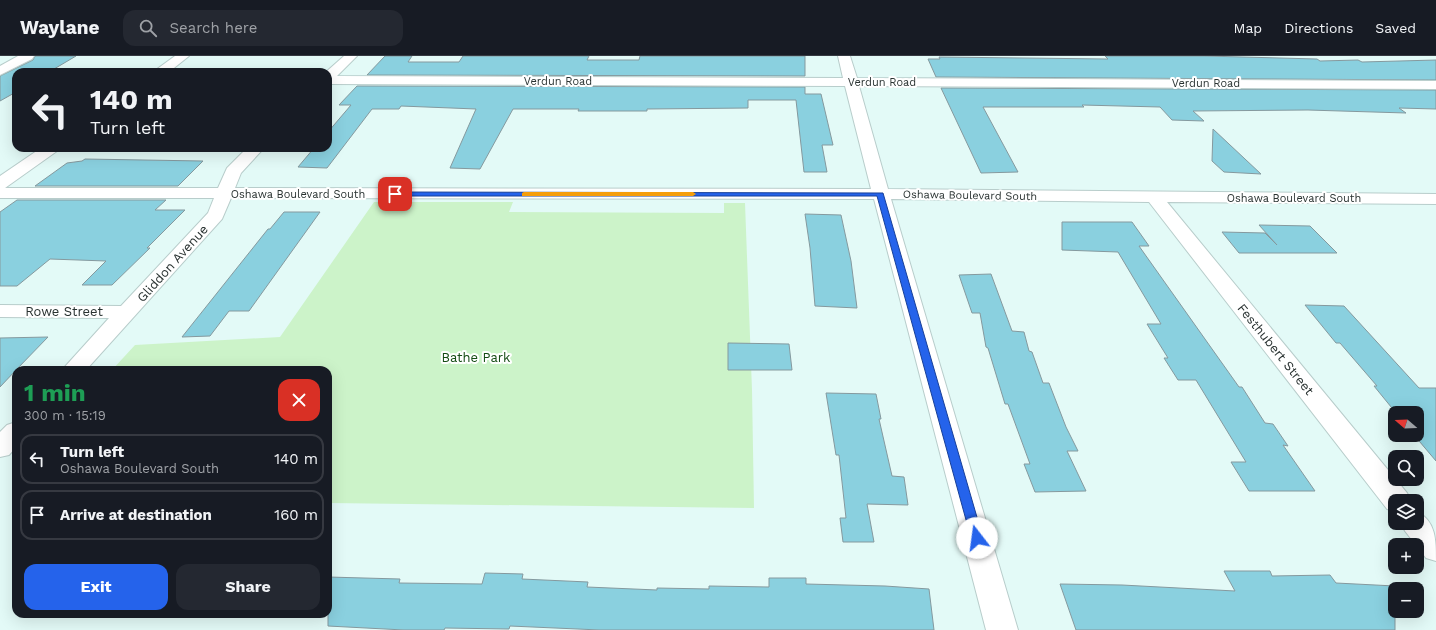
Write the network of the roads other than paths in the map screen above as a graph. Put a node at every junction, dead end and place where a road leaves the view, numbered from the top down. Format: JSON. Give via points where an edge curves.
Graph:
{"nodes":[{"id":1,"x":28,"y":56,"type":"edge"},
{"id":2,"x":183,"y":56,"type":"edge"},
{"id":3,"x":351,"y":56,"type":"edge"},
{"id":4,"x":844,"y":56,"type":"edge"},
{"id":5,"x":166,"y":68,"type":"edge"},
{"id":6,"x":0,"y":71,"type":"edge"},
{"id":7,"x":332,"y":75,"type":"edge"},
{"id":8,"x":332,"y":79,"type":"edge"},
{"id":9,"x":850,"y":81,"type":"junction"},
{"id":10,"x":1436,"y":84,"type":"edge"},
{"id":11,"x":45,"y":152,"type":"edge"},
{"id":12,"x":252,"y":152,"type":"edge"},
{"id":13,"x":0,"y":184,"type":"edge"},
{"id":14,"x":0,"y":193,"type":"edge"},
{"id":15,"x":223,"y":194,"type":"junction"},
{"id":16,"x":880,"y":194,"type":"junction"},
{"id":17,"x":1154,"y":197,"type":"junction"},
{"id":18,"x":1433,"y":201,"type":"edge"},
{"id":19,"x":0,"y":311,"type":"edge"},
{"id":20,"x":128,"y":312,"type":"junction"},
{"id":21,"x":77,"y":366,"type":"edge"},
{"id":22,"x":12,"y":435,"type":"edge"},
{"id":23,"x":0,"y":448,"type":"edge"},
{"id":24,"x":1391,"y":494,"type":"edge"},
{"id":25,"x":1421,"y":530,"type":"edge"},
{"id":26,"x":1436,"y":549,"type":"edge"},
{"id":27,"x":1002,"y":630,"type":"edge"}],
"edges":[{"from":1,"to":6,"type":"street"},
{"from":2,"to":5,"type":"street"},
{"from":3,"to":7,"type":"street"},
{"from":4,"to":9,"type":"street"},
{"from":8,"to":9,"type":"street","name":"Verdun Road"},
{"from":9,"to":10,"type":"street","name":"Verdun Road"},
{"from":9,"to":16,"type":"street"},
{"from":11,"to":13,"type":"street"},
{"from":12,"to":15,"type":"street","name":"Gliddon Avenue","via":[[232,171]]},
{"from":14,"to":15,"type":"street","name":"Oshawa Boulevard South"},
{"from":15,"to":16,"type":"street","name":"Oshawa Boulevard South"},
{"from":15,"to":20,"type":"street","name":"Gliddon Avenue","via":[[216,215]]},
{"from":16,"to":17,"type":"street","name":"Oshawa Boulevard South"},
{"from":16,"to":27,"type":"street","via":[[961,476]]},
{"from":17,"to":18,"type":"street","name":"Oshawa Boulevard South"},
{"from":17,"to":24,"type":"street","name":"Festhubert Street"},
{"from":19,"to":20,"type":"street","name":"Rowe Street"},
{"from":20,"to":21,"type":"street","name":"Gliddon Avenue"},
{"from":22,"to":23,"type":"street"},
{"from":25,"to":26,"type":"street"}]}
